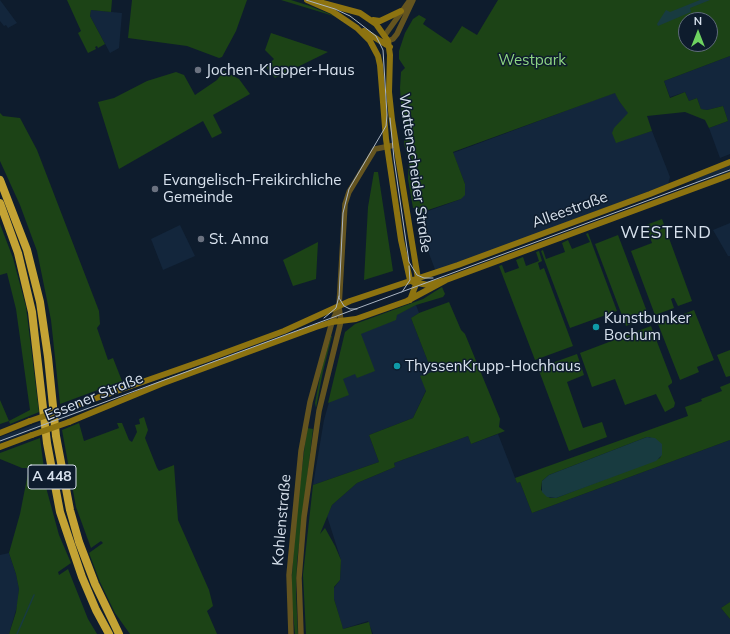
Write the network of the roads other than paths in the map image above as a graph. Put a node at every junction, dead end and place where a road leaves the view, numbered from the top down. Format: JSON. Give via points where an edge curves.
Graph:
{"nodes":[{"id":1,"x":307,"y":0,"type":"edge"},
{"id":2,"x":312,"y":0,"type":"edge"},
{"id":3,"x":412,"y":0,"type":"edge"},
{"id":4,"x":401,"y":11,"type":"junction"},
{"id":5,"x":372,"y":20,"type":"junction"},
{"id":6,"x":357,"y":28,"type":"junction"},
{"id":7,"x":386,"y":41,"type":"junction"},
{"id":8,"x":378,"y":56,"type":"junction"},
{"id":9,"x":395,"y":145,"type":"junction"},
{"id":10,"x":387,"y":146,"type":"junction"},
{"id":11,"x":730,"y":162,"type":"edge"},
{"id":12,"x":730,"y":175,"type":"edge"},
{"id":13,"x":0,"y":180,"type":"edge"},
{"id":14,"x":0,"y":203,"type":"edge"},
{"id":15,"x":410,"y":280,"type":"junction"},
{"id":16,"x":446,"y":280,"type":"junction"},
{"id":17,"x":417,"y":281,"type":"junction"},
{"id":18,"x":410,"y":300,"type":"junction"},
{"id":19,"x":339,"y":306,"type":"junction"},
{"id":20,"x":341,"y":321,"type":"junction"},
{"id":21,"x":332,"y":322,"type":"junction"},
{"id":22,"x":196,"y":363,"type":"junction"},
{"id":23,"x":198,"y":371,"type":"junction"},
{"id":24,"x":308,"y":409,"type":"junction"},
{"id":25,"x":319,"y":410,"type":"junction"},
{"id":26,"x":0,"y":433,"type":"edge"},
{"id":27,"x":0,"y":447,"type":"edge"},
{"id":28,"x":95,"y":584,"type":"junction"},
{"id":29,"x":109,"y":634,"type":"edge"},
{"id":30,"x":119,"y":634,"type":"edge"},
{"id":31,"x":126,"y":634,"type":"edge"},
{"id":32,"x":291,"y":634,"type":"edge"},
{"id":33,"x":301,"y":634,"type":"edge"}],
"edges":[{"from":1,"to":6,"type":"main road","name":"Wattenscheider Straße","via":[[338,15]]},
{"from":2,"to":5,"type":"main road","via":[[353,10]]},
{"from":3,"to":4,"type":"street"},
{"from":3,"to":7,"type":"street","via":[[397,34],[393,39]]},
{"from":4,"to":5,"type":"main road","via":[[380,21]]},
{"from":4,"to":7,"type":"street"},
{"from":5,"to":7,"type":"main road"},
{"from":6,"to":7,"type":"main road","name":"Wattenscheider Straße"},
{"from":6,"to":8,"type":"main road","name":"Wattenscheider Straße","via":[[370,41]]},
{"from":7,"to":8,"type":"main road","name":"Wattenscheider Straße"},
{"from":7,"to":9,"type":"main road","name":"Wattenscheider Straße"},
{"from":8,"to":10,"type":"main road","name":"Wattenscheider Straße"},
{"from":9,"to":10,"type":"street","name":"Kohlenstraße"},
{"from":9,"to":17,"type":"main road","name":"Wattenscheider Straße"},
{"from":10,"to":15,"type":"main road","name":"Wattenscheider Straße","via":[[401,240]]},
{"from":10,"to":19,"type":"street","name":"Kohlenstraße","via":[[372,152],[346,198]]},
{"from":11,"to":17,"type":"main road","name":"Alleestraße"},
{"from":12,"to":16,"type":"main road","name":"Alleestraße"},
{"from":13,"to":28,"type":"highway","number":"A 448","via":[[18,223],[34,273],[45,330],[62,478],[79,542]]},
{"from":14,"to":29,"type":"highway","number":"A 448","via":[[18,252],[32,312],[47,443],[60,512],[82,576]]},
{"from":15,"to":17,"type":"main road","name":"Alleestraße"},
{"from":15,"to":19,"type":"main road","name":"Alleestraße"},
{"from":16,"to":17,"type":"main road","name":"Alleestraße","via":[[428,285]]},
{"from":16,"to":18,"type":"main road","name":"Alleestraße"},
{"from":17,"to":18,"type":"main road"},
{"from":18,"to":20,"type":"main road","name":"Alleestraße","via":[[371,314]]},
{"from":19,"to":20,"type":"street","name":"Kohlenstraße"},
{"from":19,"to":21,"type":"street","name":"Kohlenstraße"},
{"from":19,"to":22,"type":"main road","name":"Essener Straße","via":[[284,331]]},
{"from":20,"to":21,"type":"main road","name":"Alleestraße"},
{"from":20,"to":25,"type":"street","name":"Kohlenstraße"},
{"from":21,"to":23,"type":"main road","name":"Essener Straße"},
{"from":21,"to":24,"type":"street","name":"Kohlenstraße"},
{"from":22,"to":23,"type":"main road"},
{"from":22,"to":26,"type":"main road","name":"Essener Straße","bridge":true},
{"from":23,"to":27,"type":"main road","name":"Essener Straße","bridge":true},
{"from":24,"to":25,"type":"street"},
{"from":24,"to":32,"type":"street","name":"Kohlenstraße","via":[[299,462],[290,566]]},
{"from":25,"to":33,"type":"street","name":"Kohlenstraße","via":[[299,563]]},
{"from":28,"to":30,"type":"highway","number":"A 448"},
{"from":28,"to":31,"type":"highway","via":[[101,587]]}]}
